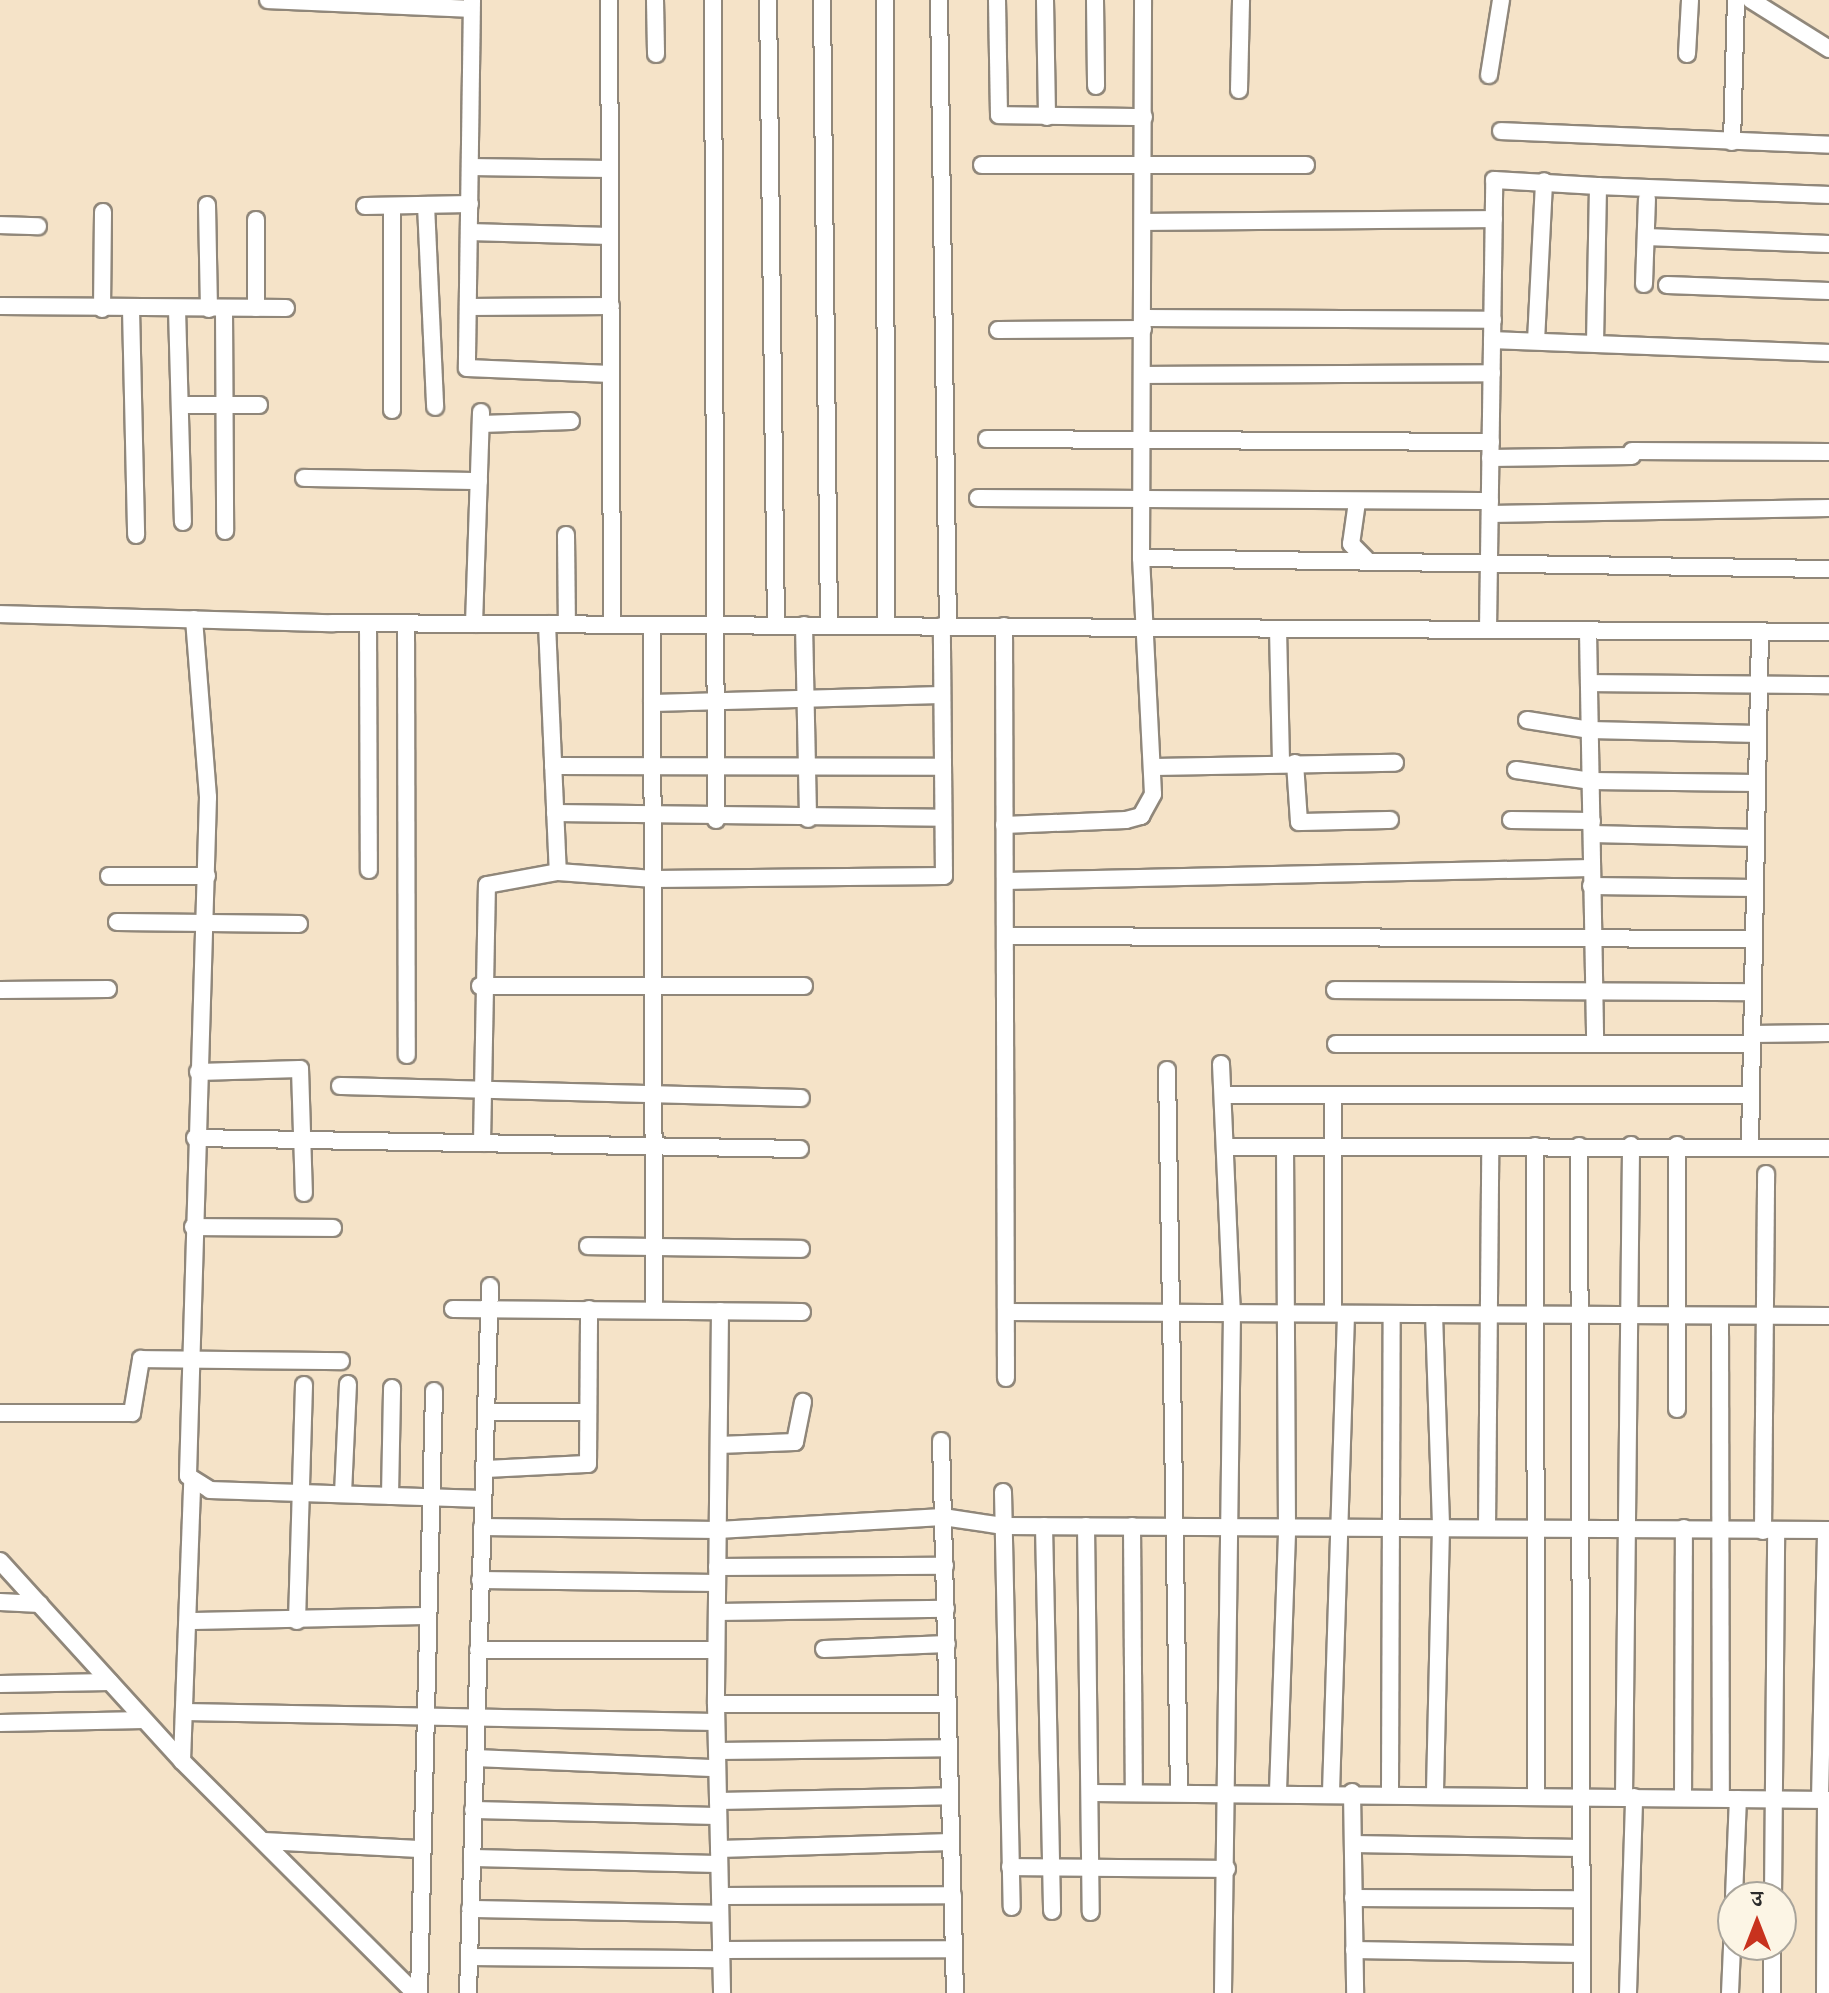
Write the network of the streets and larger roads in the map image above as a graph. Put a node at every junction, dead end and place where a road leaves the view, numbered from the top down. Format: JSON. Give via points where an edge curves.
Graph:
{"nodes":[{"id":1,"x":268,"y":0,"type":"edge"},
{"id":2,"x":609,"y":0,"type":"edge"},
{"id":3,"x":655,"y":0,"type":"edge"},
{"id":4,"x":713,"y":0,"type":"edge"},
{"id":5,"x":768,"y":0,"type":"edge"},
{"id":6,"x":822,"y":0,"type":"edge"},
{"id":7,"x":885,"y":0,"type":"edge"},
{"id":8,"x":939,"y":0,"type":"edge"},
{"id":9,"x":997,"y":0,"type":"edge"},
{"id":10,"x":1045,"y":0,"type":"edge"},
{"id":11,"x":1095,"y":0,"type":"edge"},
{"id":12,"x":1143,"y":0,"type":"edge"},
{"id":13,"x":1241,"y":0,"type":"edge"},
{"id":14,"x":1501,"y":0,"type":"edge"},
{"id":15,"x":1690,"y":0,"type":"edge"},
{"id":16,"x":1736,"y":0,"type":"edge"},
{"id":17,"x":1751,"y":0,"type":"edge"},
{"id":18,"x":1781,"y":0,"type":"edge"},
{"id":19,"x":312,"y":2,"type":"edge"},
{"id":20,"x":334,"y":3,"type":"edge"},
{"id":21,"x":471,"y":5,"type":"edge"},
{"id":22,"x":1781,"y":19,"type":"junction"},
{"id":23,"x":1829,"y":49,"type":"edge"},
{"id":24,"x":656,"y":54,"type":"dead end"},
{"id":25,"x":1687,"y":54,"type":"dead end"},
{"id":26,"x":1489,"y":75,"type":"dead end"},
{"id":27,"x":1096,"y":86,"type":"dead end"},
{"id":28,"x":1239,"y":90,"type":"dead end"},
{"id":29,"x":1047,"y":117,"type":"junction"},
{"id":30,"x":1144,"y":117,"type":"junction"},
{"id":31,"x":1501,"y":131,"type":"dead end"},
{"id":32,"x":1732,"y":142,"type":"junction"},
{"id":33,"x":1829,"y":145,"type":"edge"},
{"id":34,"x":982,"y":165,"type":"dead end"},
{"id":35,"x":1145,"y":165,"type":"junction"},
{"id":36,"x":1306,"y":165,"type":"dead end"},
{"id":37,"x":470,"y":167,"type":"junction"},
{"id":38,"x":610,"y":169,"type":"junction"},
{"id":39,"x":1544,"y":181,"type":"junction"},
{"id":40,"x":1598,"y":186,"type":"junction"},
{"id":41,"x":1829,"y":195,"type":"edge"},
{"id":42,"x":1647,"y":199,"type":"dead end"},
{"id":43,"x":470,"y":204,"type":"junction"},
{"id":44,"x":207,"y":205,"type":"dead end"},
{"id":45,"x":426,"y":205,"type":"junction"},
{"id":46,"x":365,"y":206,"type":"dead end"},
{"id":47,"x":392,"y":206,"type":"junction"},
{"id":48,"x":103,"y":212,"type":"dead end"},
{"id":49,"x":1494,"y":219,"type":"junction"},
{"id":50,"x":256,"y":220,"type":"dead end"},
{"id":51,"x":1145,"y":222,"type":"junction"},
{"id":52,"x":0,"y":225,"type":"edge"},
{"id":53,"x":38,"y":226,"type":"dead end"},
{"id":54,"x":469,"y":232,"type":"junction"},
{"id":55,"x":610,"y":236,"type":"junction"},
{"id":56,"x":1646,"y":237,"type":"junction"},
{"id":57,"x":1829,"y":244,"type":"edge"},
{"id":58,"x":1644,"y":284,"type":"dead end"},
{"id":59,"x":1667,"y":285,"type":"dead end"},
{"id":60,"x":1829,"y":291,"type":"edge"},
{"id":61,"x":0,"y":306,"type":"edge"},
{"id":62,"x":611,"y":306,"type":"junction"},
{"id":63,"x":468,"y":307,"type":"junction"},
{"id":64,"x":256,"y":308,"type":"junction"},
{"id":65,"x":286,"y":308,"type":"dead end"},
{"id":66,"x":102,"y":309,"type":"junction"},
{"id":67,"x":131,"y":309,"type":"junction"},
{"id":68,"x":177,"y":309,"type":"junction"},
{"id":69,"x":217,"y":309,"type":"junction"},
{"id":70,"x":1493,"y":320,"type":"junction"},
{"id":71,"x":1144,"y":324,"type":"junction"},
{"id":72,"x":998,"y":330,"type":"dead end"},
{"id":73,"x":1492,"y":340,"type":"junction"},
{"id":74,"x":1536,"y":341,"type":"junction"},
{"id":75,"x":1595,"y":343,"type":"junction"},
{"id":76,"x":1829,"y":353,"type":"edge"},
{"id":77,"x":1492,"y":373,"type":"junction"},
{"id":78,"x":611,"y":374,"type":"junction"},
{"id":79,"x":1143,"y":375,"type":"junction"},
{"id":80,"x":180,"y":405,"type":"junction"},
{"id":81,"x":224,"y":405,"type":"junction"},
{"id":82,"x":259,"y":405,"type":"dead end"},
{"id":83,"x":435,"y":407,"type":"dead end"},
{"id":84,"x":392,"y":410,"type":"dead end"},
{"id":85,"x":571,"y":421,"type":"dead end"},
{"id":86,"x":987,"y":439,"type":"dead end"},
{"id":87,"x":1142,"y":443,"type":"junction"},
{"id":88,"x":1490,"y":450,"type":"junction"},
{"id":89,"x":1829,"y":452,"type":"edge"},
{"id":90,"x":304,"y":478,"type":"dead end"},
{"id":91,"x":479,"y":481,"type":"junction"},
{"id":92,"x":978,"y":498,"type":"dead end"},
{"id":93,"x":1357,"y":502,"type":"junction"},
{"id":94,"x":1142,"y":504,"type":"junction"},
{"id":95,"x":1490,"y":507,"type":"junction"},
{"id":96,"x":1829,"y":508,"type":"edge"},
{"id":97,"x":183,"y":522,"type":"dead end"},
{"id":98,"x":225,"y":531,"type":"dead end"},
{"id":99,"x":136,"y":535,"type":"dead end"},
{"id":100,"x":566,"y":535,"type":"dead end"},
{"id":101,"x":1141,"y":558,"type":"junction"},
{"id":102,"x":1366,"y":559,"type":"junction"},
{"id":103,"x":1488,"y":560,"type":"junction"},
{"id":104,"x":1829,"y":569,"type":"edge"},
{"id":105,"x":0,"y":614,"type":"edge"},
{"id":106,"x":194,"y":619,"type":"junction"},
{"id":107,"x":368,"y":623,"type":"junction"},
{"id":108,"x":406,"y":623,"type":"junction"},
{"id":109,"x":474,"y":624,"type":"junction"},
{"id":110,"x":547,"y":624,"type":"junction"},
{"id":111,"x":567,"y":624,"type":"junction"},
{"id":112,"x":612,"y":624,"type":"junction"},
{"id":113,"x":652,"y":625,"type":"junction"},
{"id":114,"x":712,"y":625,"type":"junction"},
{"id":115,"x":776,"y":625,"type":"junction"},
{"id":116,"x":804,"y":625,"type":"junction"},
{"id":117,"x":829,"y":625,"type":"junction"},
{"id":118,"x":886,"y":626,"type":"junction"},
{"id":119,"x":945,"y":626,"type":"junction"},
{"id":120,"x":1004,"y":626,"type":"junction"},
{"id":121,"x":1144,"y":626,"type":"junction"},
{"id":122,"x":1278,"y":629,"type":"junction"},
{"id":123,"x":1488,"y":630,"type":"junction"},
{"id":124,"x":1588,"y":631,"type":"junction"},
{"id":125,"x":1760,"y":632,"type":"junction"},
{"id":126,"x":1829,"y":632,"type":"edge"},
{"id":127,"x":1590,"y":683,"type":"junction"},
{"id":128,"x":1759,"y":683,"type":"junction"},
{"id":129,"x":1829,"y":685,"type":"edge"},
{"id":130,"x":942,"y":695,"type":"junction"},
{"id":131,"x":805,"y":700,"type":"junction"},
{"id":132,"x":714,"y":701,"type":"junction"},
{"id":133,"x":652,"y":703,"type":"junction"},
{"id":134,"x":1527,"y":720,"type":"dead end"},
{"id":135,"x":1590,"y":730,"type":"junction"},
{"id":136,"x":1758,"y":734,"type":"junction"},
{"id":137,"x":1288,"y":763,"type":"junction"},
{"id":138,"x":1395,"y":763,"type":"dead end"},
{"id":139,"x":553,"y":766,"type":"junction"},
{"id":140,"x":943,"y":767,"type":"junction"},
{"id":141,"x":1154,"y":767,"type":"junction"},
{"id":142,"x":715,"y":769,"type":"junction"},
{"id":143,"x":806,"y":769,"type":"junction"},
{"id":144,"x":653,"y":770,"type":"junction"},
{"id":145,"x":1516,"y":770,"type":"dead end"},
{"id":146,"x":1591,"y":781,"type":"junction"},
{"id":147,"x":1757,"y":783,"type":"junction"},
{"id":148,"x":555,"y":813,"type":"junction"},
{"id":149,"x":943,"y":818,"type":"junction"},
{"id":150,"x":808,"y":819,"type":"junction"},
{"id":151,"x":653,"y":820,"type":"junction"},
{"id":152,"x":716,"y":820,"type":"junction"},
{"id":153,"x":1390,"y":820,"type":"dead end"},
{"id":154,"x":1511,"y":820,"type":"dead end"},
{"id":155,"x":1004,"y":825,"type":"junction"},
{"id":156,"x":1592,"y":828,"type":"junction"},
{"id":157,"x":1756,"y":838,"type":"junction"},
{"id":158,"x":1591,"y":868,"type":"junction"},
{"id":159,"x":369,"y":870,"type":"dead end"},
{"id":160,"x":558,"y":872,"type":"junction"},
{"id":161,"x":109,"y":876,"type":"dead end"},
{"id":162,"x":207,"y":876,"type":"junction"},
{"id":163,"x":654,"y":879,"type":"junction"},
{"id":164,"x":1005,"y":881,"type":"junction"},
{"id":165,"x":1591,"y":886,"type":"junction"},
{"id":166,"x":1755,"y":888,"type":"junction"},
{"id":167,"x":117,"y":922,"type":"dead end"},
{"id":168,"x":204,"y":923,"type":"junction"},
{"id":169,"x":299,"y":924,"type":"dead end"},
{"id":170,"x":1592,"y":933,"type":"junction"},
{"id":171,"x":1005,"y":936,"type":"junction"},
{"id":172,"x":1753,"y":939,"type":"junction"},
{"id":173,"x":480,"y":986,"type":"junction"},
{"id":174,"x":655,"y":986,"type":"junction"},
{"id":175,"x":804,"y":986,"type":"dead end"},
{"id":176,"x":108,"y":989,"type":"dead end"},
{"id":177,"x":0,"y":990,"type":"edge"},
{"id":178,"x":1335,"y":990,"type":"dead end"},
{"id":179,"x":1591,"y":991,"type":"junction"},
{"id":180,"x":1753,"y":992,"type":"junction"},
{"id":181,"x":1829,"y":1033,"type":"edge"},
{"id":182,"x":1752,"y":1039,"type":"junction"},
{"id":183,"x":1336,"y":1044,"type":"dead end"},
{"id":184,"x":1595,"y":1044,"type":"junction"},
{"id":185,"x":407,"y":1055,"type":"dead end"},
{"id":186,"x":1221,"y":1064,"type":"dead end"},
{"id":187,"x":1167,"y":1070,"type":"dead end"},
{"id":188,"x":198,"y":1072,"type":"junction"},
{"id":189,"x":340,"y":1086,"type":"dead end"},
{"id":190,"x":480,"y":1090,"type":"junction"},
{"id":191,"x":656,"y":1093,"type":"junction"},
{"id":192,"x":1223,"y":1095,"type":"junction"},
{"id":193,"x":1751,"y":1095,"type":"junction"},
{"id":194,"x":1333,"y":1096,"type":"junction"},
{"id":195,"x":801,"y":1098,"type":"dead end"},
{"id":196,"x":195,"y":1138,"type":"junction"},
{"id":197,"x":307,"y":1141,"type":"junction"},
{"id":198,"x":482,"y":1143,"type":"junction"},
{"id":199,"x":657,"y":1144,"type":"junction"},
{"id":200,"x":1750,"y":1144,"type":"junction"},
{"id":201,"x":1631,"y":1145,"type":"junction"},
{"id":202,"x":1677,"y":1145,"type":"junction"},
{"id":203,"x":1535,"y":1146,"type":"junction"},
{"id":204,"x":1579,"y":1146,"type":"junction"},
{"id":205,"x":1225,"y":1147,"type":"junction"},
{"id":206,"x":1490,"y":1147,"type":"junction"},
{"id":207,"x":1333,"y":1148,"type":"junction"},
{"id":208,"x":1829,"y":1148,"type":"edge"},
{"id":209,"x":800,"y":1149,"type":"dead end"},
{"id":210,"x":1285,"y":1152,"type":"junction"},
{"id":211,"x":1766,"y":1174,"type":"dead end"},
{"id":212,"x":304,"y":1193,"type":"dead end"},
{"id":213,"x":193,"y":1227,"type":"junction"},
{"id":214,"x":333,"y":1228,"type":"dead end"},
{"id":215,"x":588,"y":1246,"type":"dead end"},
{"id":216,"x":655,"y":1247,"type":"junction"},
{"id":217,"x":801,"y":1249,"type":"dead end"},
{"id":218,"x":490,"y":1286,"type":"dead end"},
{"id":219,"x":489,"y":1308,"type":"junction"},
{"id":220,"x":453,"y":1309,"type":"dead end"},
{"id":221,"x":589,"y":1309,"type":"junction"},
{"id":222,"x":654,"y":1310,"type":"junction"},
{"id":223,"x":720,"y":1311,"type":"junction"},
{"id":224,"x":802,"y":1312,"type":"dead end"},
{"id":225,"x":1006,"y":1312,"type":"junction"},
{"id":226,"x":1171,"y":1312,"type":"junction"},
{"id":227,"x":1232,"y":1313,"type":"junction"},
{"id":228,"x":1286,"y":1313,"type":"junction"},
{"id":229,"x":1340,"y":1314,"type":"junction"},
{"id":230,"x":1392,"y":1314,"type":"junction"},
{"id":231,"x":1434,"y":1314,"type":"junction"},
{"id":232,"x":1485,"y":1314,"type":"junction"},
{"id":233,"x":1535,"y":1315,"type":"junction"},
{"id":234,"x":1583,"y":1315,"type":"junction"},
{"id":235,"x":1629,"y":1315,"type":"junction"},
{"id":236,"x":1677,"y":1315,"type":"junction"},
{"id":237,"x":1720,"y":1316,"type":"junction"},
{"id":238,"x":1762,"y":1316,"type":"junction"},
{"id":239,"x":1829,"y":1316,"type":"edge"},
{"id":240,"x":190,"y":1359,"type":"junction"},
{"id":241,"x":341,"y":1361,"type":"dead end"},
{"id":242,"x":1006,"y":1378,"type":"dead end"},
{"id":243,"x":348,"y":1384,"type":"dead end"},
{"id":244,"x":304,"y":1385,"type":"dead end"},
{"id":245,"x":392,"y":1388,"type":"dead end"},
{"id":246,"x":434,"y":1391,"type":"dead end"},
{"id":247,"x":803,"y":1402,"type":"dead end"},
{"id":248,"x":1677,"y":1409,"type":"dead end"},
{"id":249,"x":486,"y":1412,"type":"junction"},
{"id":250,"x":588,"y":1412,"type":"junction"},
{"id":251,"x":0,"y":1413,"type":"edge"},
{"id":252,"x":941,"y":1441,"type":"dead end"},
{"id":253,"x":719,"y":1445,"type":"junction"},
{"id":254,"x":484,"y":1469,"type":"junction"},
{"id":255,"x":192,"y":1483,"type":"junction"},
{"id":256,"x":1003,"y":1492,"type":"dead end"},
{"id":257,"x":301,"y":1493,"type":"junction"},
{"id":258,"x":343,"y":1494,"type":"junction"},
{"id":259,"x":390,"y":1496,"type":"junction"},
{"id":260,"x":435,"y":1497,"type":"junction"},
{"id":261,"x":483,"y":1499,"type":"junction"},
{"id":262,"x":943,"y":1517,"type":"junction"},
{"id":263,"x":1003,"y":1526,"type":"junction"},
{"id":264,"x":1044,"y":1526,"type":"junction"},
{"id":265,"x":1086,"y":1526,"type":"junction"},
{"id":266,"x":1132,"y":1526,"type":"junction"},
{"id":267,"x":1175,"y":1526,"type":"junction"},
{"id":268,"x":1583,"y":1526,"type":"junction"},
{"id":269,"x":1629,"y":1526,"type":"junction"},
{"id":270,"x":482,"y":1527,"type":"junction"},
{"id":271,"x":1231,"y":1527,"type":"junction"},
{"id":272,"x":1287,"y":1527,"type":"junction"},
{"id":273,"x":1441,"y":1527,"type":"junction"},
{"id":274,"x":1487,"y":1527,"type":"junction"},
{"id":275,"x":1337,"y":1528,"type":"junction"},
{"id":276,"x":1391,"y":1528,"type":"junction"},
{"id":277,"x":1684,"y":1528,"type":"junction"},
{"id":278,"x":1536,"y":1529,"type":"junction"},
{"id":279,"x":1722,"y":1529,"type":"junction"},
{"id":280,"x":718,"y":1530,"type":"junction"},
{"id":281,"x":1827,"y":1530,"type":"edge"},
{"id":282,"x":1769,"y":1531,"type":"junction"},
{"id":283,"x":0,"y":1561,"type":"edge"},
{"id":284,"x":945,"y":1566,"type":"junction"},
{"id":285,"x":717,"y":1575,"type":"junction"},
{"id":286,"x":480,"y":1580,"type":"junction"},
{"id":287,"x":0,"y":1602,"type":"edge"},
{"id":288,"x":40,"y":1604,"type":"junction"},
{"id":289,"x":946,"y":1609,"type":"junction"},
{"id":290,"x":717,"y":1612,"type":"junction"},
{"id":291,"x":428,"y":1616,"type":"junction"},
{"id":292,"x":190,"y":1621,"type":"junction"},
{"id":293,"x":297,"y":1621,"type":"junction"},
{"id":294,"x":947,"y":1644,"type":"junction"},
{"id":295,"x":824,"y":1649,"type":"dead end"},
{"id":296,"x":478,"y":1650,"type":"junction"},
{"id":297,"x":716,"y":1650,"type":"junction"},
{"id":298,"x":110,"y":1682,"type":"junction"},
{"id":299,"x":0,"y":1684,"type":"edge"},
{"id":300,"x":716,"y":1704,"type":"junction"},
{"id":301,"x":948,"y":1704,"type":"junction"},
{"id":302,"x":185,"y":1712,"type":"junction"},
{"id":303,"x":424,"y":1715,"type":"junction"},
{"id":304,"x":476,"y":1715,"type":"junction"},
{"id":305,"x":144,"y":1720,"type":"junction"},
{"id":306,"x":716,"y":1722,"type":"junction"},
{"id":307,"x":0,"y":1723,"type":"edge"},
{"id":308,"x":949,"y":1748,"type":"junction"},
{"id":309,"x":475,"y":1758,"type":"junction"},
{"id":310,"x":717,"y":1759,"type":"junction"},
{"id":311,"x":182,"y":1761,"type":"junction"},
{"id":312,"x":1225,"y":1791,"type":"junction"},
{"id":313,"x":1278,"y":1791,"type":"junction"},
{"id":314,"x":1134,"y":1792,"type":"junction"},
{"id":315,"x":1179,"y":1792,"type":"junction"},
{"id":316,"x":1331,"y":1792,"type":"junction"},
{"id":317,"x":1352,"y":1792,"type":"junction"},
{"id":318,"x":1390,"y":1792,"type":"junction"},
{"id":319,"x":1093,"y":1793,"type":"junction"},
{"id":320,"x":1435,"y":1793,"type":"junction"},
{"id":321,"x":1536,"y":1795,"type":"junction"},
{"id":322,"x":950,"y":1796,"type":"junction"},
{"id":323,"x":1581,"y":1796,"type":"junction"},
{"id":324,"x":1629,"y":1797,"type":"junction"},
{"id":325,"x":1683,"y":1798,"type":"junction"},
{"id":326,"x":1729,"y":1798,"type":"junction"},
{"id":327,"x":1775,"y":1799,"type":"junction"},
{"id":328,"x":1825,"y":1800,"type":"edge"},
{"id":329,"x":718,"y":1809,"type":"junction"},
{"id":330,"x":473,"y":1810,"type":"junction"},
{"id":331,"x":264,"y":1841,"type":"junction"},
{"id":332,"x":951,"y":1842,"type":"junction"},
{"id":333,"x":1353,"y":1844,"type":"junction"},
{"id":334,"x":1581,"y":1848,"type":"junction"},
{"id":335,"x":419,"y":1849,"type":"junction"},
{"id":336,"x":719,"y":1857,"type":"junction"},
{"id":337,"x":472,"y":1858,"type":"junction"},
{"id":338,"x":1010,"y":1867,"type":"junction"},
{"id":339,"x":1052,"y":1868,"type":"junction"},
{"id":340,"x":1092,"y":1868,"type":"junction"},
{"id":341,"x":1227,"y":1869,"type":"junction"},
{"id":342,"x":1733,"y":1881,"type":"edge"},
{"id":343,"x":1773,"y":1881,"type":"edge"},
{"id":344,"x":953,"y":1895,"type":"junction"},
{"id":345,"x":720,"y":1896,"type":"junction"},
{"id":346,"x":1353,"y":1898,"type":"junction"},
{"id":347,"x":1582,"y":1899,"type":"junction"},
{"id":348,"x":1012,"y":1907,"type":"dead end"},
{"id":349,"x":470,"y":1909,"type":"junction"},
{"id":350,"x":1052,"y":1911,"type":"dead end"},
{"id":351,"x":1091,"y":1912,"type":"dead end"},
{"id":352,"x":720,"y":1914,"type":"junction"},
{"id":353,"x":954,"y":1949,"type":"junction"},
{"id":354,"x":1354,"y":1950,"type":"junction"},
{"id":355,"x":721,"y":1954,"type":"junction"},
{"id":356,"x":1582,"y":1954,"type":"junction"},
{"id":357,"x":469,"y":1957,"type":"junction"},
{"id":358,"x":1731,"y":1961,"type":"edge"},
{"id":359,"x":1772,"y":1961,"type":"edge"},
{"id":360,"x":417,"y":1993,"type":"edge"},
{"id":361,"x":468,"y":1993,"type":"edge"},
{"id":362,"x":722,"y":1993,"type":"edge"},
{"id":363,"x":955,"y":1993,"type":"edge"},
{"id":364,"x":1223,"y":1993,"type":"edge"},
{"id":365,"x":1355,"y":1993,"type":"edge"},
{"id":366,"x":1582,"y":1993,"type":"edge"},
{"id":367,"x":1628,"y":1993,"type":"edge"},
{"id":368,"x":1730,"y":1993,"type":"edge"},
{"id":369,"x":1772,"y":1993,"type":"edge"},
{"id":370,"x":1825,"y":1993,"type":"edge"}],
"edges":[{"from":1,"to":19,"type":"street"},
{"from":2,"to":38,"type":"street"},
{"from":3,"to":24,"type":"street"},
{"from":4,"to":114,"type":"street"},
{"from":5,"to":115,"type":"street"},
{"from":6,"to":117,"type":"street"},
{"from":7,"to":118,"type":"street"},
{"from":8,"to":119,"type":"street"},
{"from":9,"to":29,"type":"street","via":[[999,115]]},
{"from":10,"to":29,"type":"street"},
{"from":11,"to":27,"type":"street"},
{"from":12,"to":30,"type":"street"},
{"from":13,"to":28,"type":"street"},
{"from":14,"to":26,"type":"street"},
{"from":15,"to":25,"type":"street"},
{"from":16,"to":32,"type":"street"},
{"from":17,"to":22,"type":"street"},
{"from":18,"to":22,"type":"street"},
{"from":19,"to":20,"type":"street"},
{"from":20,"to":21,"type":"street"},
{"from":21,"to":37,"type":"street"},
{"from":22,"to":23,"type":"street"},
{"from":29,"to":30,"type":"street"},
{"from":30,"to":35,"type":"street"},
{"from":31,"to":32,"type":"street"},
{"from":32,"to":33,"type":"street"},
{"from":34,"to":35,"type":"street"},
{"from":35,"to":36,"type":"street"},
{"from":35,"to":51,"type":"street"},
{"from":37,"to":38,"type":"street"},
{"from":37,"to":43,"type":"street"},
{"from":38,"to":55,"type":"street"},
{"from":39,"to":40,"type":"street"},
{"from":39,"to":49,"type":"street","via":[[1494,180]]},
{"from":39,"to":74,"type":"street"},
{"from":40,"to":41,"type":"street"},
{"from":40,"to":75,"type":"street"},
{"from":42,"to":56,"type":"street"},
{"from":43,"to":45,"type":"street"},
{"from":43,"to":54,"type":"street"},
{"from":44,"to":69,"type":"street"},
{"from":45,"to":47,"type":"street"},
{"from":45,"to":83,"type":"street"},
{"from":46,"to":47,"type":"street"},
{"from":47,"to":84,"type":"street"},
{"from":48,"to":66,"type":"street"},
{"from":49,"to":51,"type":"street"},
{"from":49,"to":70,"type":"street"},
{"from":50,"to":64,"type":"street"},
{"from":51,"to":71,"type":"street"},
{"from":52,"to":53,"type":"street"},
{"from":54,"to":55,"type":"street"},
{"from":54,"to":63,"type":"street"},
{"from":55,"to":62,"type":"street"},
{"from":56,"to":57,"type":"street"},
{"from":56,"to":58,"type":"street"},
{"from":59,"to":60,"type":"street"},
{"from":61,"to":66,"type":"street"},
{"from":62,"to":63,"type":"street"},
{"from":62,"to":78,"type":"street"},
{"from":63,"to":78,"type":"street","via":[[467,368]]},
{"from":64,"to":65,"type":"street"},
{"from":64,"to":69,"type":"street"},
{"from":66,"to":67,"type":"street"},
{"from":67,"to":68,"type":"street"},
{"from":67,"to":99,"type":"street"},
{"from":68,"to":69,"type":"street"},
{"from":68,"to":80,"type":"street"},
{"from":69,"to":81,"type":"street"},
{"from":70,"to":71,"type":"street"},
{"from":70,"to":73,"type":"street"},
{"from":71,"to":72,"type":"street"},
{"from":71,"to":79,"type":"street"},
{"from":73,"to":74,"type":"street"},
{"from":73,"to":77,"type":"street"},
{"from":74,"to":75,"type":"street"},
{"from":75,"to":76,"type":"street"},
{"from":77,"to":79,"type":"street"},
{"from":77,"to":88,"type":"street"},
{"from":78,"to":112,"type":"street"},
{"from":79,"to":87,"type":"street"},
{"from":80,"to":81,"type":"street"},
{"from":80,"to":97,"type":"street"},
{"from":81,"to":82,"type":"street"},
{"from":81,"to":98,"type":"street"},
{"from":85,"to":91,"type":"street","via":[[481,418]]},
{"from":86,"to":87,"type":"street"},
{"from":87,"to":88,"type":"street"},
{"from":87,"to":94,"type":"street"},
{"from":88,"to":89,"type":"street"},
{"from":88,"to":95,"type":"street"},
{"from":90,"to":91,"type":"street"},
{"from":91,"to":109,"type":"street"},
{"from":92,"to":94,"type":"street"},
{"from":93,"to":94,"type":"street"},
{"from":93,"to":95,"type":"street"},
{"from":93,"to":102,"type":"street","via":[[1351,544]]},
{"from":94,"to":101,"type":"street"},
{"from":95,"to":96,"type":"street"},
{"from":95,"to":103,"type":"street"},
{"from":100,"to":111,"type":"street"},
{"from":101,"to":102,"type":"street"},
{"from":101,"to":121,"type":"street"},
{"from":102,"to":103,"type":"street"},
{"from":103,"to":104,"type":"street"},
{"from":103,"to":123,"type":"street"},
{"from":105,"to":106,"type":"street"},
{"from":106,"to":107,"type":"street"},
{"from":106,"to":162,"type":"street","via":[[196,709],[207,764]]},
{"from":107,"to":108,"type":"street"},
{"from":107,"to":159,"type":"street"},
{"from":108,"to":109,"type":"street"},
{"from":108,"to":185,"type":"street"},
{"from":109,"to":110,"type":"street"},
{"from":110,"to":111,"type":"street"},
{"from":110,"to":139,"type":"street"},
{"from":111,"to":112,"type":"street"},
{"from":112,"to":113,"type":"street"},
{"from":113,"to":114,"type":"street"},
{"from":113,"to":133,"type":"street"},
{"from":114,"to":115,"type":"street"},
{"from":114,"to":132,"type":"street"},
{"from":115,"to":116,"type":"street"},
{"from":116,"to":117,"type":"street"},
{"from":116,"to":131,"type":"street"},
{"from":117,"to":118,"type":"street"},
{"from":118,"to":119,"type":"street"},
{"from":119,"to":120,"type":"street"},
{"from":119,"to":130,"type":"street"},
{"from":120,"to":121,"type":"street"},
{"from":120,"to":155,"type":"street"},
{"from":121,"to":122,"type":"street"},
{"from":121,"to":141,"type":"street"},
{"from":122,"to":123,"type":"street"},
{"from":122,"to":137,"type":"street"},
{"from":123,"to":124,"type":"street"},
{"from":124,"to":125,"type":"street"},
{"from":124,"to":127,"type":"street"},
{"from":125,"to":126,"type":"street"},
{"from":125,"to":128,"type":"street"},
{"from":127,"to":128,"type":"street"},
{"from":127,"to":135,"type":"street"},
{"from":128,"to":129,"type":"street"},
{"from":128,"to":136,"type":"street"},
{"from":130,"to":131,"type":"street"},
{"from":130,"to":140,"type":"street"},
{"from":131,"to":132,"type":"street"},
{"from":131,"to":143,"type":"street"},
{"from":132,"to":133,"type":"street"},
{"from":132,"to":142,"type":"street"},
{"from":133,"to":144,"type":"street"},
{"from":134,"to":135,"type":"street"},
{"from":135,"to":136,"type":"street"},
{"from":135,"to":146,"type":"street"},
{"from":136,"to":147,"type":"street"},
{"from":137,"to":138,"type":"street"},
{"from":137,"to":141,"type":"street"},
{"from":137,"to":153,"type":"street","via":[[1299,822]]},
{"from":139,"to":144,"type":"street"},
{"from":139,"to":148,"type":"street"},
{"from":140,"to":143,"type":"street"},
{"from":140,"to":149,"type":"street"},
{"from":141,"to":155,"type":"street","via":[[1153,794],[1141,816]]},
{"from":142,"to":143,"type":"street"},
{"from":142,"to":144,"type":"street"},
{"from":142,"to":152,"type":"street"},
{"from":143,"to":150,"type":"street"},
{"from":144,"to":151,"type":"street"},
{"from":145,"to":146,"type":"street"},
{"from":146,"to":147,"type":"street"},
{"from":146,"to":156,"type":"street"},
{"from":147,"to":157,"type":"street"},
{"from":148,"to":151,"type":"street"},
{"from":148,"to":160,"type":"street"},
{"from":149,"to":150,"type":"street"},
{"from":149,"to":163,"type":"street","via":[[944,876]]},
{"from":150,"to":152,"type":"street"},
{"from":151,"to":152,"type":"street"},
{"from":151,"to":163,"type":"street"},
{"from":154,"to":156,"type":"street"},
{"from":155,"to":164,"type":"street"},
{"from":156,"to":157,"type":"street"},
{"from":156,"to":158,"type":"street"},
{"from":157,"to":166,"type":"street"},
{"from":158,"to":164,"type":"street"},
{"from":158,"to":165,"type":"street"},
{"from":160,"to":163,"type":"street"},
{"from":160,"to":173,"type":"street","via":[[487,885]]},
{"from":161,"to":162,"type":"street"},
{"from":162,"to":168,"type":"street"},
{"from":163,"to":174,"type":"street"},
{"from":164,"to":171,"type":"street"},
{"from":165,"to":166,"type":"street"},
{"from":165,"to":170,"type":"street"},
{"from":166,"to":172,"type":"street"},
{"from":167,"to":168,"type":"street"},
{"from":168,"to":169,"type":"street"},
{"from":168,"to":188,"type":"street"},
{"from":170,"to":171,"type":"street"},
{"from":170,"to":172,"type":"street"},
{"from":170,"to":179,"type":"street"},
{"from":171,"to":225,"type":"street"},
{"from":172,"to":180,"type":"street"},
{"from":173,"to":174,"type":"street"},
{"from":173,"to":190,"type":"street"},
{"from":174,"to":175,"type":"street"},
{"from":174,"to":191,"type":"street"},
{"from":176,"to":177,"type":"street"},
{"from":178,"to":179,"type":"street"},
{"from":179,"to":180,"type":"street"},
{"from":179,"to":184,"type":"street"},
{"from":180,"to":182,"type":"street"},
{"from":181,"to":182,"type":"street"},
{"from":182,"to":184,"type":"street"},
{"from":182,"to":193,"type":"street"},
{"from":183,"to":184,"type":"street"},
{"from":186,"to":192,"type":"street"},
{"from":187,"to":226,"type":"street"},
{"from":188,"to":196,"type":"street"},
{"from":188,"to":197,"type":"street","via":[[300,1069]]},
{"from":189,"to":190,"type":"street"},
{"from":190,"to":191,"type":"street"},
{"from":190,"to":198,"type":"street"},
{"from":191,"to":195,"type":"street"},
{"from":191,"to":199,"type":"street"},
{"from":192,"to":194,"type":"street"},
{"from":192,"to":205,"type":"street"},
{"from":193,"to":194,"type":"street"},
{"from":193,"to":200,"type":"street"},
{"from":194,"to":207,"type":"street"},
{"from":196,"to":197,"type":"street"},
{"from":196,"to":213,"type":"street"},
{"from":197,"to":198,"type":"street"},
{"from":197,"to":212,"type":"street"},
{"from":198,"to":199,"type":"street"},
{"from":199,"to":209,"type":"street"},
{"from":199,"to":216,"type":"street"},
{"from":200,"to":202,"type":"street"},
{"from":200,"to":208,"type":"street"},
{"from":201,"to":202,"type":"street"},
{"from":201,"to":204,"type":"street"},
{"from":201,"to":235,"type":"street"},
{"from":202,"to":236,"type":"street"},
{"from":203,"to":204,"type":"street"},
{"from":203,"to":206,"type":"street"},
{"from":203,"to":233,"type":"street"},
{"from":204,"to":234,"type":"street"},
{"from":205,"to":210,"type":"street"},
{"from":205,"to":227,"type":"street"},
{"from":206,"to":207,"type":"street"},
{"from":206,"to":232,"type":"street"},
{"from":207,"to":210,"type":"street"},
{"from":207,"to":229,"type":"street"},
{"from":210,"to":228,"type":"street"},
{"from":211,"to":238,"type":"street"},
{"from":213,"to":214,"type":"street"},
{"from":213,"to":240,"type":"street"},
{"from":215,"to":216,"type":"street"},
{"from":216,"to":217,"type":"street"},
{"from":216,"to":222,"type":"street"},
{"from":218,"to":219,"type":"street"},
{"from":219,"to":220,"type":"street"},
{"from":219,"to":221,"type":"street"},
{"from":219,"to":249,"type":"street"},
{"from":221,"to":222,"type":"street"},
{"from":221,"to":250,"type":"street"},
{"from":222,"to":223,"type":"street"},
{"from":223,"to":224,"type":"street"},
{"from":223,"to":253,"type":"street"},
{"from":225,"to":226,"type":"street"},
{"from":225,"to":242,"type":"street"},
{"from":226,"to":227,"type":"street"},
{"from":226,"to":267,"type":"street"},
{"from":227,"to":228,"type":"street"},
{"from":227,"to":271,"type":"street"},
{"from":228,"to":229,"type":"street"},
{"from":228,"to":272,"type":"street"},
{"from":229,"to":230,"type":"street"},
{"from":229,"to":275,"type":"street"},
{"from":230,"to":231,"type":"street"},
{"from":230,"to":276,"type":"street"},
{"from":231,"to":232,"type":"street"},
{"from":231,"to":273,"type":"street"},
{"from":232,"to":233,"type":"street"},
{"from":232,"to":274,"type":"street"},
{"from":233,"to":234,"type":"street"},
{"from":233,"to":278,"type":"street"},
{"from":234,"to":235,"type":"street"},
{"from":234,"to":268,"type":"street"},
{"from":235,"to":236,"type":"street"},
{"from":235,"to":269,"type":"street"},
{"from":236,"to":237,"type":"street"},
{"from":236,"to":248,"type":"street"},
{"from":237,"to":238,"type":"street"},
{"from":237,"to":279,"type":"street"},
{"from":238,"to":239,"type":"street"},
{"from":238,"to":282,"type":"street"},
{"from":240,"to":241,"type":"street"},
{"from":240,"to":251,"type":"street","via":[[137,1362],[132,1413]]},
{"from":240,"to":255,"type":"street"},
{"from":243,"to":258,"type":"street"},
{"from":244,"to":257,"type":"street"},
{"from":245,"to":259,"type":"street"},
{"from":246,"to":260,"type":"street"},
{"from":247,"to":253,"type":"street","via":[[795,1442]]},
{"from":249,"to":250,"type":"street"},
{"from":249,"to":254,"type":"street"},
{"from":250,"to":254,"type":"street","via":[[588,1464]]},
{"from":252,"to":262,"type":"street"},
{"from":253,"to":280,"type":"street"},
{"from":254,"to":261,"type":"street"},
{"from":255,"to":257,"type":"street"},
{"from":255,"to":292,"type":"street"},
{"from":256,"to":263,"type":"street"},
{"from":257,"to":258,"type":"street"},
{"from":257,"to":293,"type":"street"},
{"from":258,"to":259,"type":"street"},
{"from":259,"to":260,"type":"street"},
{"from":260,"to":261,"type":"street"},
{"from":260,"to":291,"type":"street"},
{"from":261,"to":270,"type":"street"},
{"from":262,"to":263,"type":"street"},
{"from":262,"to":280,"type":"street"},
{"from":262,"to":284,"type":"street"},
{"from":263,"to":264,"type":"street"},
{"from":263,"to":338,"type":"street"},
{"from":264,"to":265,"type":"street"},
{"from":264,"to":339,"type":"street"},
{"from":265,"to":266,"type":"street"},
{"from":265,"to":319,"type":"street"},
{"from":266,"to":267,"type":"street"},
{"from":266,"to":314,"type":"street"},
{"from":267,"to":271,"type":"street"},
{"from":267,"to":315,"type":"street"},
{"from":268,"to":269,"type":"street"},
{"from":268,"to":278,"type":"street"},
{"from":268,"to":323,"type":"street"},
{"from":269,"to":277,"type":"street"},
{"from":269,"to":324,"type":"street"},
{"from":270,"to":280,"type":"street"},
{"from":270,"to":286,"type":"street"},
{"from":271,"to":272,"type":"street"},
{"from":271,"to":312,"type":"street"},
{"from":272,"to":275,"type":"street"},
{"from":272,"to":313,"type":"street"},
{"from":273,"to":274,"type":"street"},
{"from":273,"to":276,"type":"street"},
{"from":273,"to":320,"type":"street"},
{"from":274,"to":278,"type":"street"},
{"from":275,"to":276,"type":"street"},
{"from":275,"to":316,"type":"street"},
{"from":276,"to":318,"type":"street"},
{"from":277,"to":279,"type":"street"},
{"from":277,"to":325,"type":"street"},
{"from":278,"to":321,"type":"street"},
{"from":279,"to":282,"type":"street"},
{"from":279,"to":326,"type":"street"},
{"from":280,"to":285,"type":"street"},
{"from":281,"to":282,"type":"street"},
{"from":281,"to":328,"type":"street"},
{"from":282,"to":327,"type":"street"},
{"from":283,"to":288,"type":"street"},
{"from":284,"to":285,"type":"street"},
{"from":284,"to":289,"type":"street"},
{"from":285,"to":286,"type":"street"},
{"from":285,"to":290,"type":"street"},
{"from":286,"to":296,"type":"street"},
{"from":287,"to":288,"type":"street"},
{"from":288,"to":298,"type":"street"},
{"from":289,"to":290,"type":"street"},
{"from":289,"to":294,"type":"street"},
{"from":290,"to":297,"type":"street"},
{"from":291,"to":293,"type":"street"},
{"from":291,"to":303,"type":"street"},
{"from":292,"to":293,"type":"street"},
{"from":292,"to":302,"type":"street"},
{"from":294,"to":295,"type":"street"},
{"from":294,"to":301,"type":"street"},
{"from":296,"to":297,"type":"street"},
{"from":296,"to":304,"type":"street"},
{"from":297,"to":300,"type":"street"},
{"from":298,"to":299,"type":"street"},
{"from":298,"to":305,"type":"street"},
{"from":300,"to":301,"type":"street"},
{"from":300,"to":306,"type":"street"},
{"from":301,"to":308,"type":"street"},
{"from":302,"to":303,"type":"street"},
{"from":302,"to":311,"type":"street"},
{"from":303,"to":304,"type":"street"},
{"from":303,"to":335,"type":"street"},
{"from":304,"to":306,"type":"street"},
{"from":304,"to":309,"type":"street"},
{"from":305,"to":307,"type":"street"},
{"from":305,"to":311,"type":"street"},
{"from":306,"to":310,"type":"street"},
{"from":308,"to":310,"type":"street"},
{"from":308,"to":322,"type":"street"},
{"from":309,"to":310,"type":"street"},
{"from":309,"to":330,"type":"street"},
{"from":310,"to":329,"type":"street"},
{"from":311,"to":331,"type":"street"},
{"from":312,"to":313,"type":"street"},
{"from":312,"to":315,"type":"street"},
{"from":312,"to":341,"type":"street"},
{"from":313,"to":316,"type":"street"},
{"from":314,"to":315,"type":"street"},
{"from":314,"to":319,"type":"street"},
{"from":316,"to":317,"type":"street"},
{"from":317,"to":318,"type":"street"},
{"from":317,"to":333,"type":"street"},
{"from":318,"to":320,"type":"street"},
{"from":319,"to":340,"type":"street"},
{"from":320,"to":321,"type":"street"},
{"from":321,"to":323,"type":"street"},
{"from":322,"to":329,"type":"street"},
{"from":322,"to":332,"type":"street"},
{"from":323,"to":324,"type":"street"},
{"from":323,"to":334,"type":"street"},
{"from":324,"to":325,"type":"street"},
{"from":324,"to":367,"type":"street"},
{"from":325,"to":326,"type":"street"},
{"from":326,"to":327,"type":"street"},
{"from":326,"to":342,"type":"street"},
{"from":327,"to":328,"type":"street"},
{"from":327,"to":343,"type":"street"},
{"from":328,"to":370,"type":"street"},
{"from":329,"to":330,"type":"street"},
{"from":329,"to":336,"type":"street"},
{"from":330,"to":337,"type":"street"},
{"from":331,"to":335,"type":"street"},
{"from":331,"to":360,"type":"street"},
{"from":332,"to":336,"type":"street"},
{"from":332,"to":344,"type":"street"},
{"from":333,"to":334,"type":"street"},
{"from":333,"to":346,"type":"street"},
{"from":334,"to":347,"type":"street"},
{"from":335,"to":360,"type":"street"},
{"from":336,"to":337,"type":"street"},
{"from":336,"to":345,"type":"street"},
{"from":337,"to":349,"type":"street"},
{"from":338,"to":339,"type":"street"},
{"from":338,"to":348,"type":"street"},
{"from":339,"to":340,"type":"street"},
{"from":339,"to":350,"type":"street"},
{"from":340,"to":341,"type":"street"},
{"from":340,"to":351,"type":"street"},
{"from":341,"to":364,"type":"street"},
{"from":344,"to":345,"type":"street"},
{"from":344,"to":353,"type":"street"},
{"from":345,"to":352,"type":"street"},
{"from":346,"to":347,"type":"street"},
{"from":346,"to":354,"type":"street"},
{"from":347,"to":356,"type":"street"},
{"from":349,"to":352,"type":"street"},
{"from":349,"to":357,"type":"street"},
{"from":352,"to":355,"type":"street"},
{"from":353,"to":355,"type":"street"},
{"from":353,"to":363,"type":"street"},
{"from":354,"to":356,"type":"street"},
{"from":354,"to":365,"type":"street"},
{"from":355,"to":357,"type":"street"},
{"from":355,"to":362,"type":"street"},
{"from":356,"to":366,"type":"street"},
{"from":357,"to":361,"type":"street"},
{"from":358,"to":368,"type":"street"},
{"from":359,"to":369,"type":"street"}]}
